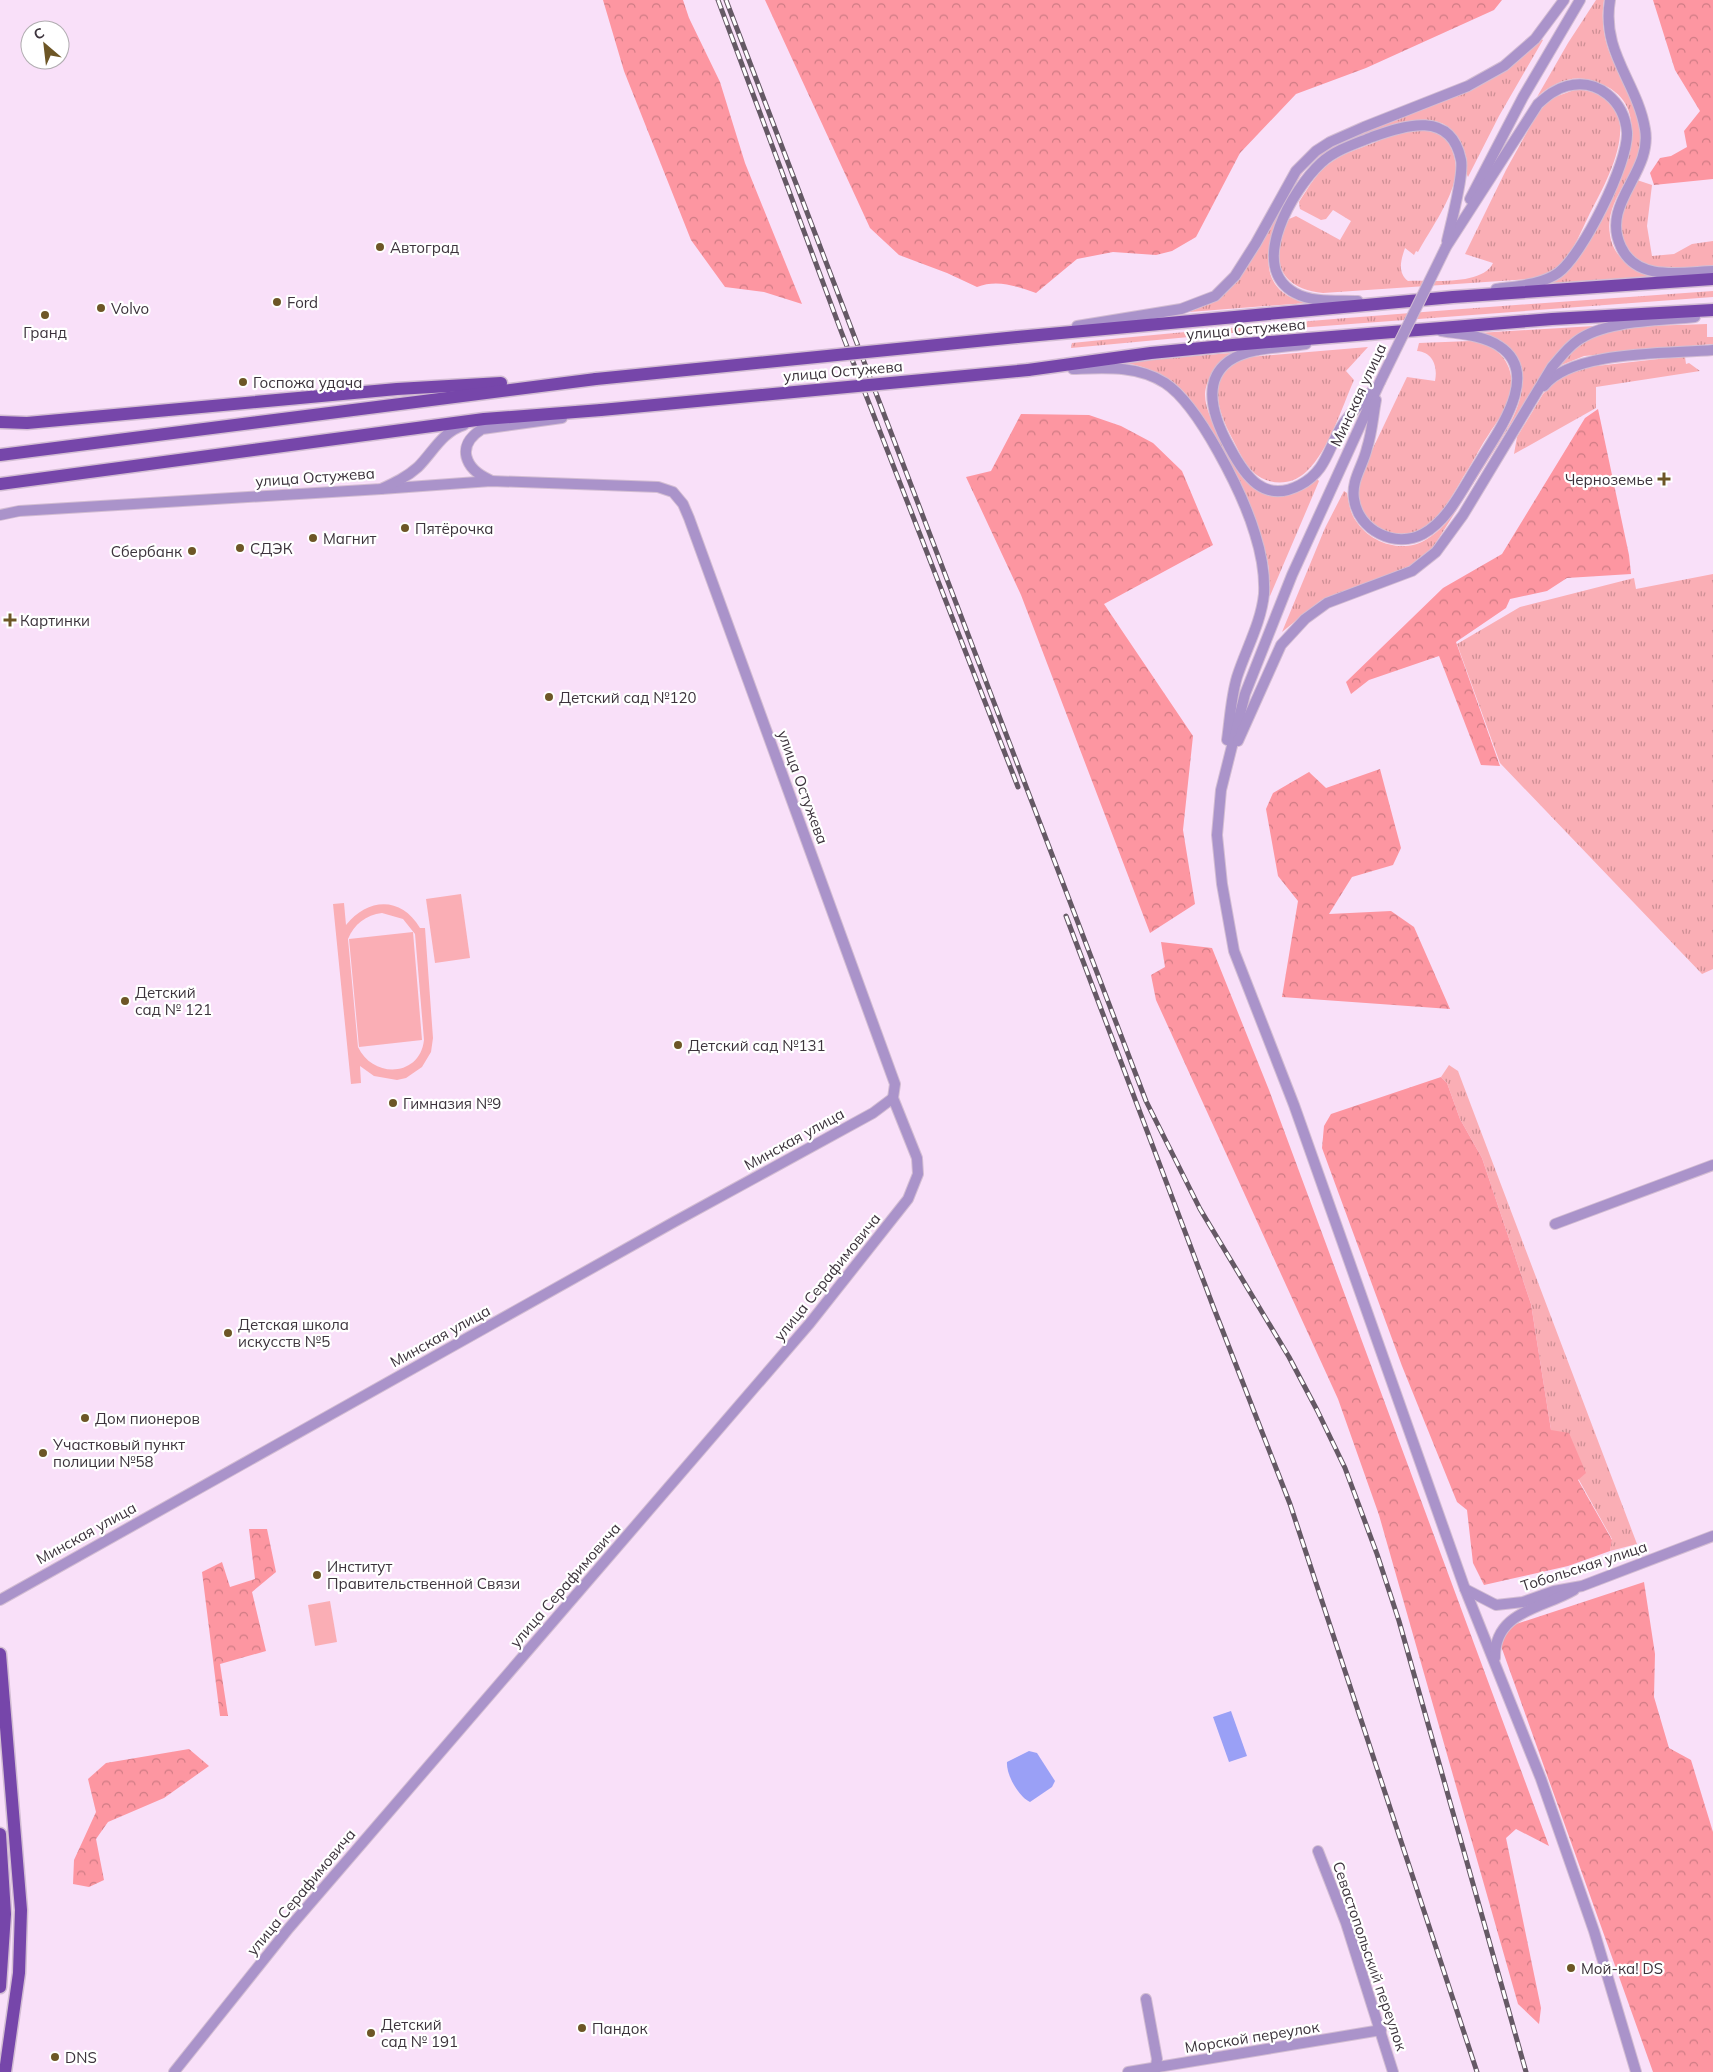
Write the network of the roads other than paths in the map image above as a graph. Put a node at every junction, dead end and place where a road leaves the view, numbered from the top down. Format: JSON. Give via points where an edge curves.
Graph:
{"nodes":[{"id":1,"x":1564,"y":0,"type":"edge"},
{"id":2,"x":1580,"y":0,"type":"edge"},
{"id":3,"x":1610,"y":0,"type":"edge"},
{"id":4,"x":1446,"y":247,"type":"junction"},
{"id":5,"x":1713,"y":270,"type":"edge"},
{"id":6,"x":1713,"y":279,"type":"edge"},
{"id":7,"x":1453,"y":297,"type":"junction"},
{"id":8,"x":1386,"y":303,"type":"junction"},
{"id":9,"x":1713,"y":310,"type":"edge"},
{"id":10,"x":1713,"y":314,"type":"edge"},
{"id":11,"x":1434,"y":330,"type":"junction"},
{"id":12,"x":1361,"y":336,"type":"junction"},
{"id":13,"x":1017,"y":337,"type":"junction"},
{"id":14,"x":1713,"y":350,"type":"edge"},
{"id":15,"x":1028,"y":370,"type":"junction"},
{"id":16,"x":596,"y":379,"type":"junction"},
{"id":17,"x":1380,"y":382,"type":"junction"},
{"id":18,"x":1529,"y":406,"type":"junction"},
{"id":19,"x":601,"y":410,"type":"junction"},
{"id":20,"x":484,"y":419,"type":"junction"},
{"id":21,"x":0,"y":422,"type":"edge"},
{"id":22,"x":0,"y":455,"type":"edge"},
{"id":23,"x":491,"y":481,"type":"junction"},
{"id":24,"x":0,"y":484,"type":"edge"},
{"id":25,"x":381,"y":489,"type":"junction"},
{"id":26,"x":0,"y":515,"type":"edge"},
{"id":27,"x":1223,"y":774,"type":"junction"},
{"id":28,"x":893,"y":1098,"type":"junction"},
{"id":29,"x":1713,"y":1165,"type":"edge"},
{"id":30,"x":1555,"y":1224,"type":"dead end"},
{"id":31,"x":1713,"y":1536,"type":"edge"},
{"id":32,"x":1582,"y":1586,"type":"junction"},
{"id":33,"x":1465,"y":1589,"type":"junction"},
{"id":34,"x":0,"y":1600,"type":"edge"},
{"id":35,"x":0,"y":1654,"type":"edge"},
{"id":36,"x":1496,"y":1666,"type":"junction"},
{"id":37,"x":0,"y":1834,"type":"edge"},
{"id":38,"x":1318,"y":1851,"type":"dead end"},
{"id":39,"x":0,"y":1986,"type":"edge"},
{"id":40,"x":1146,"y":1999,"type":"dead end"},
{"id":41,"x":1381,"y":2030,"type":"junction"},
{"id":42,"x":1155,"y":2070,"type":"edge"},
{"id":43,"x":5,"y":2072,"type":"edge"},
{"id":44,"x":174,"y":2072,"type":"edge"},
{"id":45,"x":1128,"y":2072,"type":"edge"},
{"id":46,"x":1393,"y":2072,"type":"edge"},
{"id":47,"x":1636,"y":2072,"type":"edge"}],
"edges":[{"from":1,"to":13,"type":"street","via":[[1535,39],[1504,66],[1468,86],[1330,142],[1311,156],[1288,184],[1235,276],[1214,296],[1181,309]]},
{"from":2,"to":4,"type":"street","name":"Минская улица","via":[[1523,97]]},
{"from":3,"to":5,"type":"street","via":[[1608,22],[1613,51],[1639,107],[1646,133],[1642,159],[1617,210],[1615,227],[1618,241],[1633,263],[1646,270],[1664,273]]},
{"from":4,"to":7,"type":"street","via":[[1538,104],[1551,93],[1579,84],[1603,90],[1613,98],[1625,122],[1625,148],[1613,182],[1572,260],[1557,274],[1539,282]]},
{"from":4,"to":8,"type":"street","via":[[1462,175],[1462,160],[1448,134],[1436,127],[1407,125],[1359,142],[1321,163],[1293,199],[1281,225],[1273,250],[1278,275],[1294,293],[1305,297]]},
{"from":4,"to":17,"type":"street","name":"Минская улица","bridge":true},
{"from":6,"to":7,"type":"main road","name":"улица Остужева"},
{"from":7,"to":8,"type":"main road","name":"улица Остужева"},
{"from":8,"to":13,"type":"main road","name":"улица Остужева"},
{"from":9,"to":11,"type":"main road","name":"улица Остужева"},
{"from":10,"to":18,"type":"street","via":[[1623,325],[1590,333],[1566,351],[1552,367]]},
{"from":11,"to":12,"type":"main road","name":"улица Остужева"},
{"from":11,"to":17,"type":"street","via":[[1500,346],[1515,367],[1518,386],[1508,414],[1451,506],[1428,531],[1409,539],[1388,538],[1370,528],[1354,499],[1356,476],[1367,449]]},
{"from":12,"to":15,"type":"main road","name":"улица Остужева","via":[[1150,353]]},
{"from":12,"to":17,"type":"street","via":[[1248,353],[1232,359],[1221,370],[1214,386],[1212,402],[1217,421],[1251,480],[1265,488],[1290,490],[1302,484],[1321,466],[1342,425]]},
{"from":13,"to":16,"type":"main road","name":"улица Остужева","bridge":true},
{"from":14,"to":18,"type":"street","via":[[1580,363],[1548,381]]},
{"from":15,"to":19,"type":"main road","name":"улица Остужева","bridge":true},
{"from":15,"to":27,"type":"street","via":[[1133,370],[1165,383],[1178,393],[1198,418],[1233,482],[1259,547],[1264,594],[1258,622],[1237,678]]},
{"from":16,"to":21,"type":"main road","name":"улица Остужева","via":[[397,388],[27,423]]},
{"from":16,"to":22,"type":"main road"},
{"from":17,"to":27,"type":"street","name":"Минская улица","via":[[1260,652]]},
{"from":18,"to":27,"type":"street","via":[[1462,515],[1428,560],[1412,571],[1327,602],[1290,634],[1269,671]]},
{"from":19,"to":20,"type":"main road","name":"улица Остужева"},
{"from":19,"to":23,"type":"street","via":[[482,430],[474,435],[466,448],[467,460],[478,475]]},
{"from":20,"to":24,"type":"main road"},
{"from":20,"to":25,"type":"street","name":"улица Остужева","via":[[453,429],[418,467],[402,480]]},
{"from":23,"to":25,"type":"street","name":"улица Остужева"},
{"from":23,"to":28,"type":"street","name":"улица Остужева","via":[[658,486],[672,492],[683,504],[895,1084]]},
{"from":25,"to":26,"type":"street","name":"улица Остужева","via":[[19,511]]},
{"from":27,"to":33,"type":"street","name":"Минская улица","via":[[1218,823],[1220,868],[1234,951],[1297,1114]]},
{"from":28,"to":34,"type":"street","name":"Минская улица","via":[[873,1114]]},
{"from":28,"to":44,"type":"street","name":"улица Серафимовича","via":[[918,1158],[918,1174],[908,1199],[810,1323],[288,1928]]},
{"from":29,"to":30,"type":"street"},
{"from":31,"to":32,"type":"street","name":"Тобольская улица"},
{"from":32,"to":33,"type":"street","name":"Тобольская улица","via":[[1505,1606],[1487,1602]]},
{"from":32,"to":36,"type":"street","via":[[1510,1620],[1496,1641]]},
{"from":33,"to":36,"type":"street","name":"Минская улица"},
{"from":35,"to":43,"type":"main road","via":[[20,1910],[19,1973]]},
{"from":36,"to":47,"type":"street","name":"Минская улица","via":[[1587,1908]]},
{"from":37,"to":39,"type":"main road","via":[[5,1914]]},
{"from":38,"to":41,"type":"street","name":"Севастопольский переулок","via":[[1346,1923]]},
{"from":40,"to":42,"type":"street"},
{"from":41,"to":42,"type":"street","name":"Морской переулок"},
{"from":41,"to":46,"type":"street","name":"Севастопольский переулок"},
{"from":42,"to":45,"type":"street","name":"Морской переулок"}]}
